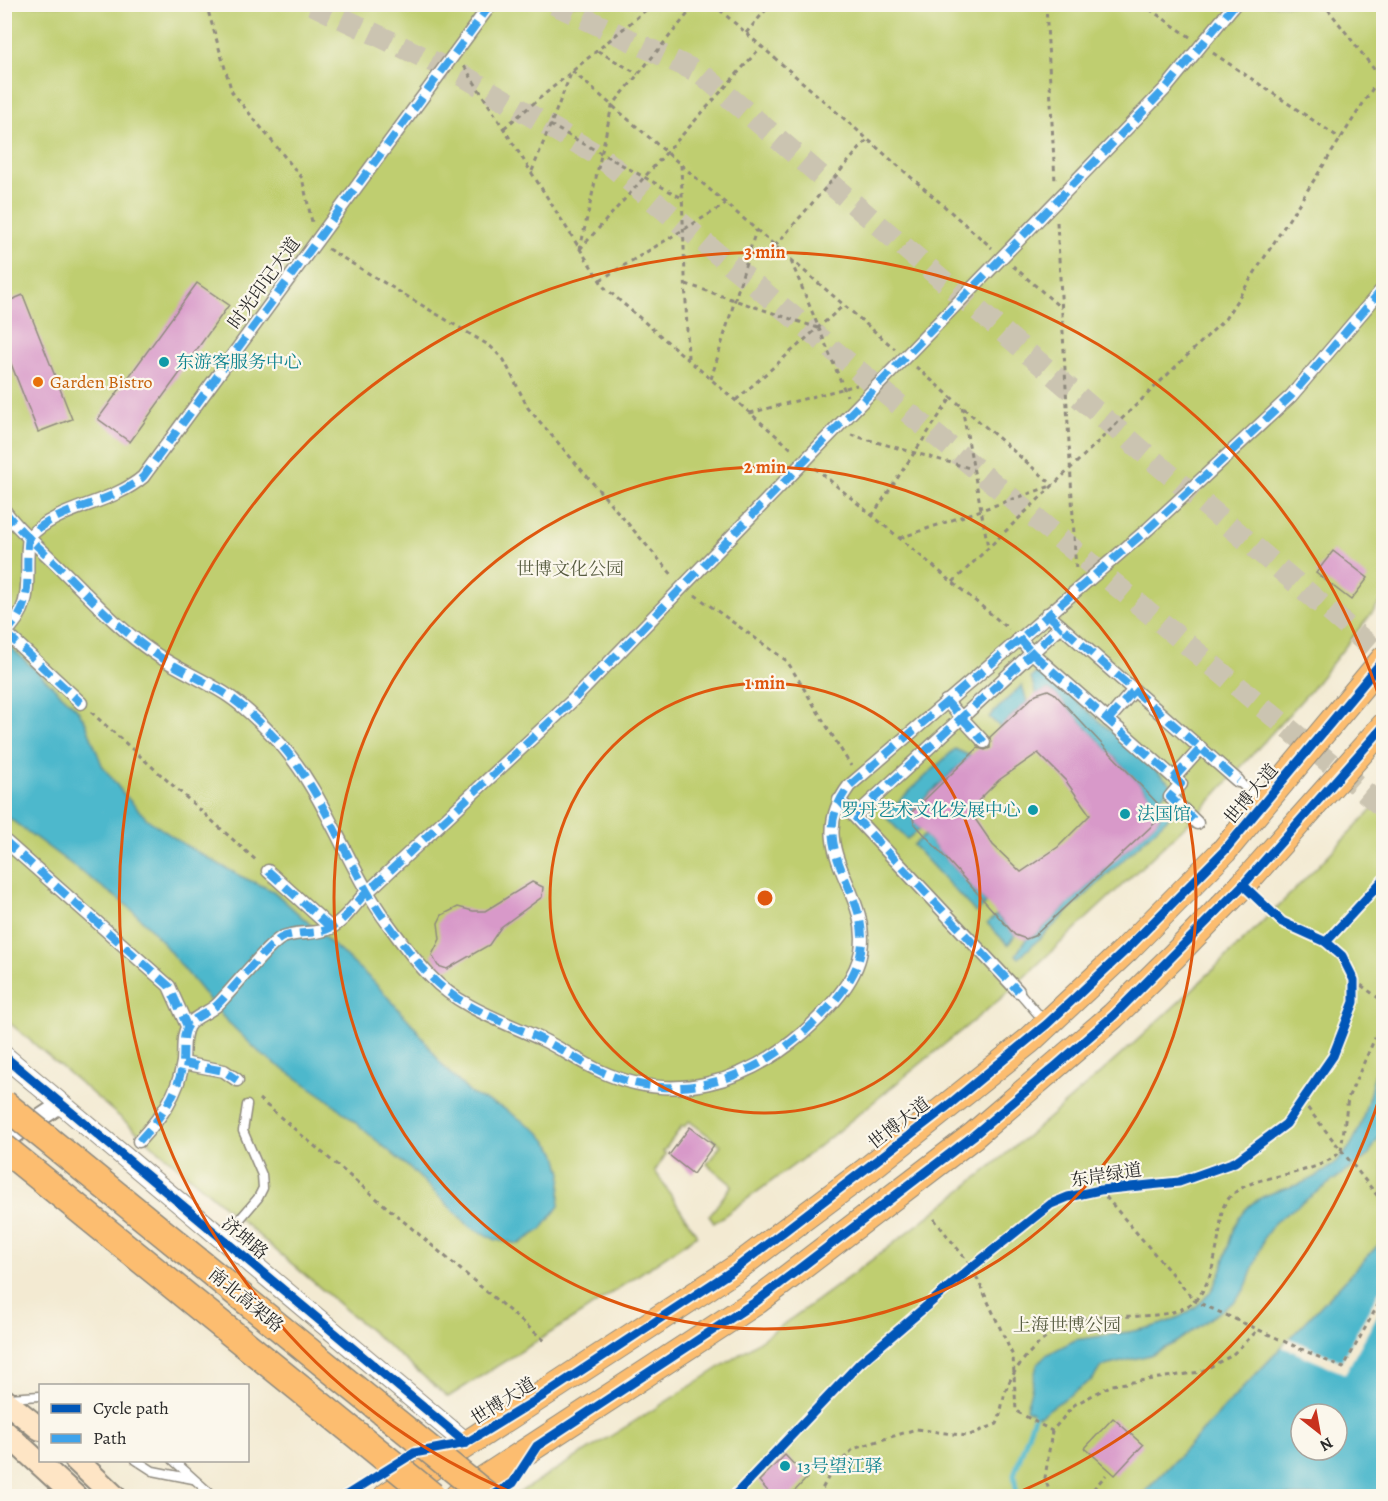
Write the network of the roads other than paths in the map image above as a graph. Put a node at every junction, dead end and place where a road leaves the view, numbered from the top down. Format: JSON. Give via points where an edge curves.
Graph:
{"nodes":[{"id":1,"x":491,"y":4,"type":"edge"},
{"id":2,"x":1235,"y":4,"type":"edge"},
{"id":3,"x":1383,"y":287,"type":"edge"},
{"id":4,"x":4,"y":510,"type":"edge"},
{"id":5,"x":29,"y":537,"type":"junction"},
{"id":6,"x":1047,"y":614,"type":"junction"},
{"id":7,"x":1061,"y":626,"type":"junction"},
{"id":8,"x":5,"y":634,"type":"edge"},
{"id":9,"x":1019,"y":638,"type":"junction"},
{"id":10,"x":1031,"y":652,"type":"junction"},
{"id":11,"x":1383,"y":659,"type":"edge"},
{"id":12,"x":1134,"y":690,"type":"junction"},
{"id":13,"x":946,"y":701,"type":"junction"},
{"id":14,"x":81,"y":703,"type":"road end"},
{"id":15,"x":961,"y":718,"type":"junction"},
{"id":16,"x":1108,"y":720,"type":"junction"},
{"id":17,"x":1383,"y":726,"type":"edge"},
{"id":18,"x":984,"y":742,"type":"dead end"},
{"id":19,"x":1201,"y":748,"type":"junction"},
{"id":20,"x":1174,"y":778,"type":"junction"},
{"id":21,"x":1238,"y":781,"type":"joint"},
{"id":22,"x":839,"y":800,"type":"junction"},
{"id":23,"x":1264,"y":804,"type":"junction"},
{"id":24,"x":855,"y":816,"type":"junction"},
{"id":25,"x":1197,"y":823,"type":"dead end"},
{"id":26,"x":4,"y":840,"type":"edge"},
{"id":27,"x":268,"y":872,"type":"road end"},
{"id":28,"x":369,"y":891,"type":"junction"},
{"id":29,"x":331,"y":928,"type":"junction"},
{"id":30,"x":1018,"y":991,"type":"joint"},
{"id":31,"x":1047,"y":1024,"type":"junction"},
{"id":32,"x":187,"y":1026,"type":"junction"},
{"id":33,"x":4,"y":1056,"type":"edge"},
{"id":34,"x":183,"y":1063,"type":"junction"},
{"id":35,"x":237,"y":1080,"type":"road end"},
{"id":36,"x":4,"y":1104,"type":"edge"},
{"id":37,"x":61,"y":1104,"type":"junction"},
{"id":38,"x":247,"y":1106,"type":"dead end"},
{"id":39,"x":140,"y":1140,"type":"dead end"},
{"id":40,"x":4,"y":1142,"type":"edge"},
{"id":41,"x":4,"y":1148,"type":"edge"},
{"id":42,"x":221,"y":1240,"type":"junction"},
{"id":43,"x":39,"y":1396,"type":"edge"},
{"id":44,"x":4,"y":1399,"type":"edge"},
{"id":45,"x":39,"y":1428,"type":"edge"},
{"id":46,"x":4,"y":1431,"type":"edge"},
{"id":47,"x":466,"y":1443,"type":"junction"},
{"id":48,"x":77,"y":1462,"type":"edge"},
{"id":49,"x":138,"y":1462,"type":"edge"},
{"id":50,"x":174,"y":1462,"type":"edge"},
{"id":51,"x":193,"y":1479,"type":"junction"},
{"id":52,"x":75,"y":1497,"type":"edge"},
{"id":53,"x":114,"y":1497,"type":"edge"},
{"id":54,"x":213,"y":1497,"type":"edge"},
{"id":55,"x":387,"y":1497,"type":"edge"},
{"id":56,"x":432,"y":1497,"type":"edge"},
{"id":57,"x":458,"y":1497,"type":"edge"},
{"id":58,"x":487,"y":1497,"type":"edge"}],
"edges":[{"from":1,"to":5,"type":"street","name":"时光印记大道","via":[[143,477],[117,495],[48,522]]},
{"from":2,"to":28,"type":"street","via":[[1166,88],[572,701]]},
{"from":3,"to":6,"type":"street","via":[[1291,396],[1148,529]]},
{"from":4,"to":5,"type":"street"},
{"from":5,"to":8,"type":"street","via":[[29,593],[23,611]]},
{"from":5,"to":28,"type":"street","via":[[104,612],[154,653],[228,695],[275,738],[306,778]]},
{"from":6,"to":7,"type":"street"},
{"from":6,"to":9,"type":"street"},
{"from":7,"to":10,"type":"street"},
{"from":7,"to":12,"type":"street"},
{"from":8,"to":14,"type":"street"},
{"from":9,"to":10,"type":"street"},
{"from":9,"to":13,"type":"street"},
{"from":10,"to":15,"type":"street"},
{"from":10,"to":16,"type":"street"},
{"from":11,"to":23,"type":"main road","name":"世博大道"},
{"from":12,"to":16,"type":"street"},
{"from":12,"to":19,"type":"street"},
{"from":13,"to":15,"type":"street"},
{"from":13,"to":22,"type":"street","via":[[859,777]]},
{"from":15,"to":18,"type":"street"},
{"from":15,"to":24,"type":"street"},
{"from":16,"to":20,"type":"street"},
{"from":17,"to":57,"type":"main road","via":[[1243,885],[1173,957],[1113,1016],[981,1129],[757,1301]]},
{"from":19,"to":20,"type":"street"},
{"from":19,"to":21,"type":"street"},
{"from":20,"to":25,"type":"street","via":[[1181,784],[1170,797]]},
{"from":21,"to":23,"type":"lane"},
{"from":22,"to":24,"type":"street"},
{"from":22,"to":28,"type":"street","via":[[833,819],[833,849],[862,930],[861,953],[850,980],[804,1032],[743,1071],[710,1084],[676,1089],[638,1085],[602,1072],[476,1009],[432,980],[387,922]]},
{"from":23,"to":31,"type":"main road","name":"世博大道","via":[[1168,909]]},
{"from":24,"to":30,"type":"street"},
{"from":26,"to":32,"type":"street","via":[[170,986]]},
{"from":27,"to":29,"type":"street"},
{"from":28,"to":29,"type":"street"},
{"from":29,"to":32,"type":"street","via":[[298,932],[280,939],[215,1007]]},
{"from":30,"to":31,"type":"lane"},
{"from":31,"to":47,"type":"main road","name":"世博大道","via":[[866,1171],[735,1269]]},
{"from":32,"to":34,"type":"street"},
{"from":33,"to":37,"type":"street","name":"济坤路"},
{"from":34,"to":35,"type":"street","via":[[224,1071]]},
{"from":34,"to":39,"type":"street","via":[[165,1112]]},
{"from":36,"to":58,"type":"highway","name":"南北高架路","bridge":true},
{"from":37,"to":40,"type":"street"},
{"from":37,"to":42,"type":"street","name":"济坤路"},
{"from":38,"to":42,"type":"lane","via":[[243,1131],[262,1175],[263,1188]]},
{"from":41,"to":56,"type":"highway","name":"南北高架路","bridge":true},
{"from":42,"to":47,"type":"street","name":"济坤路"},
{"from":43,"to":44,"type":"lane"},
{"from":44,"to":45,"type":"main road"},
{"from":46,"to":52,"type":"main road"},
{"from":47,"to":55,"type":"main road","name":"世博大道"},
{"from":48,"to":53,"type":"main road"},
{"from":49,"to":51,"type":"lane","via":[[153,1471]]},
{"from":50,"to":51,"type":"lane"},
{"from":51,"to":54,"type":"lane"}]}
